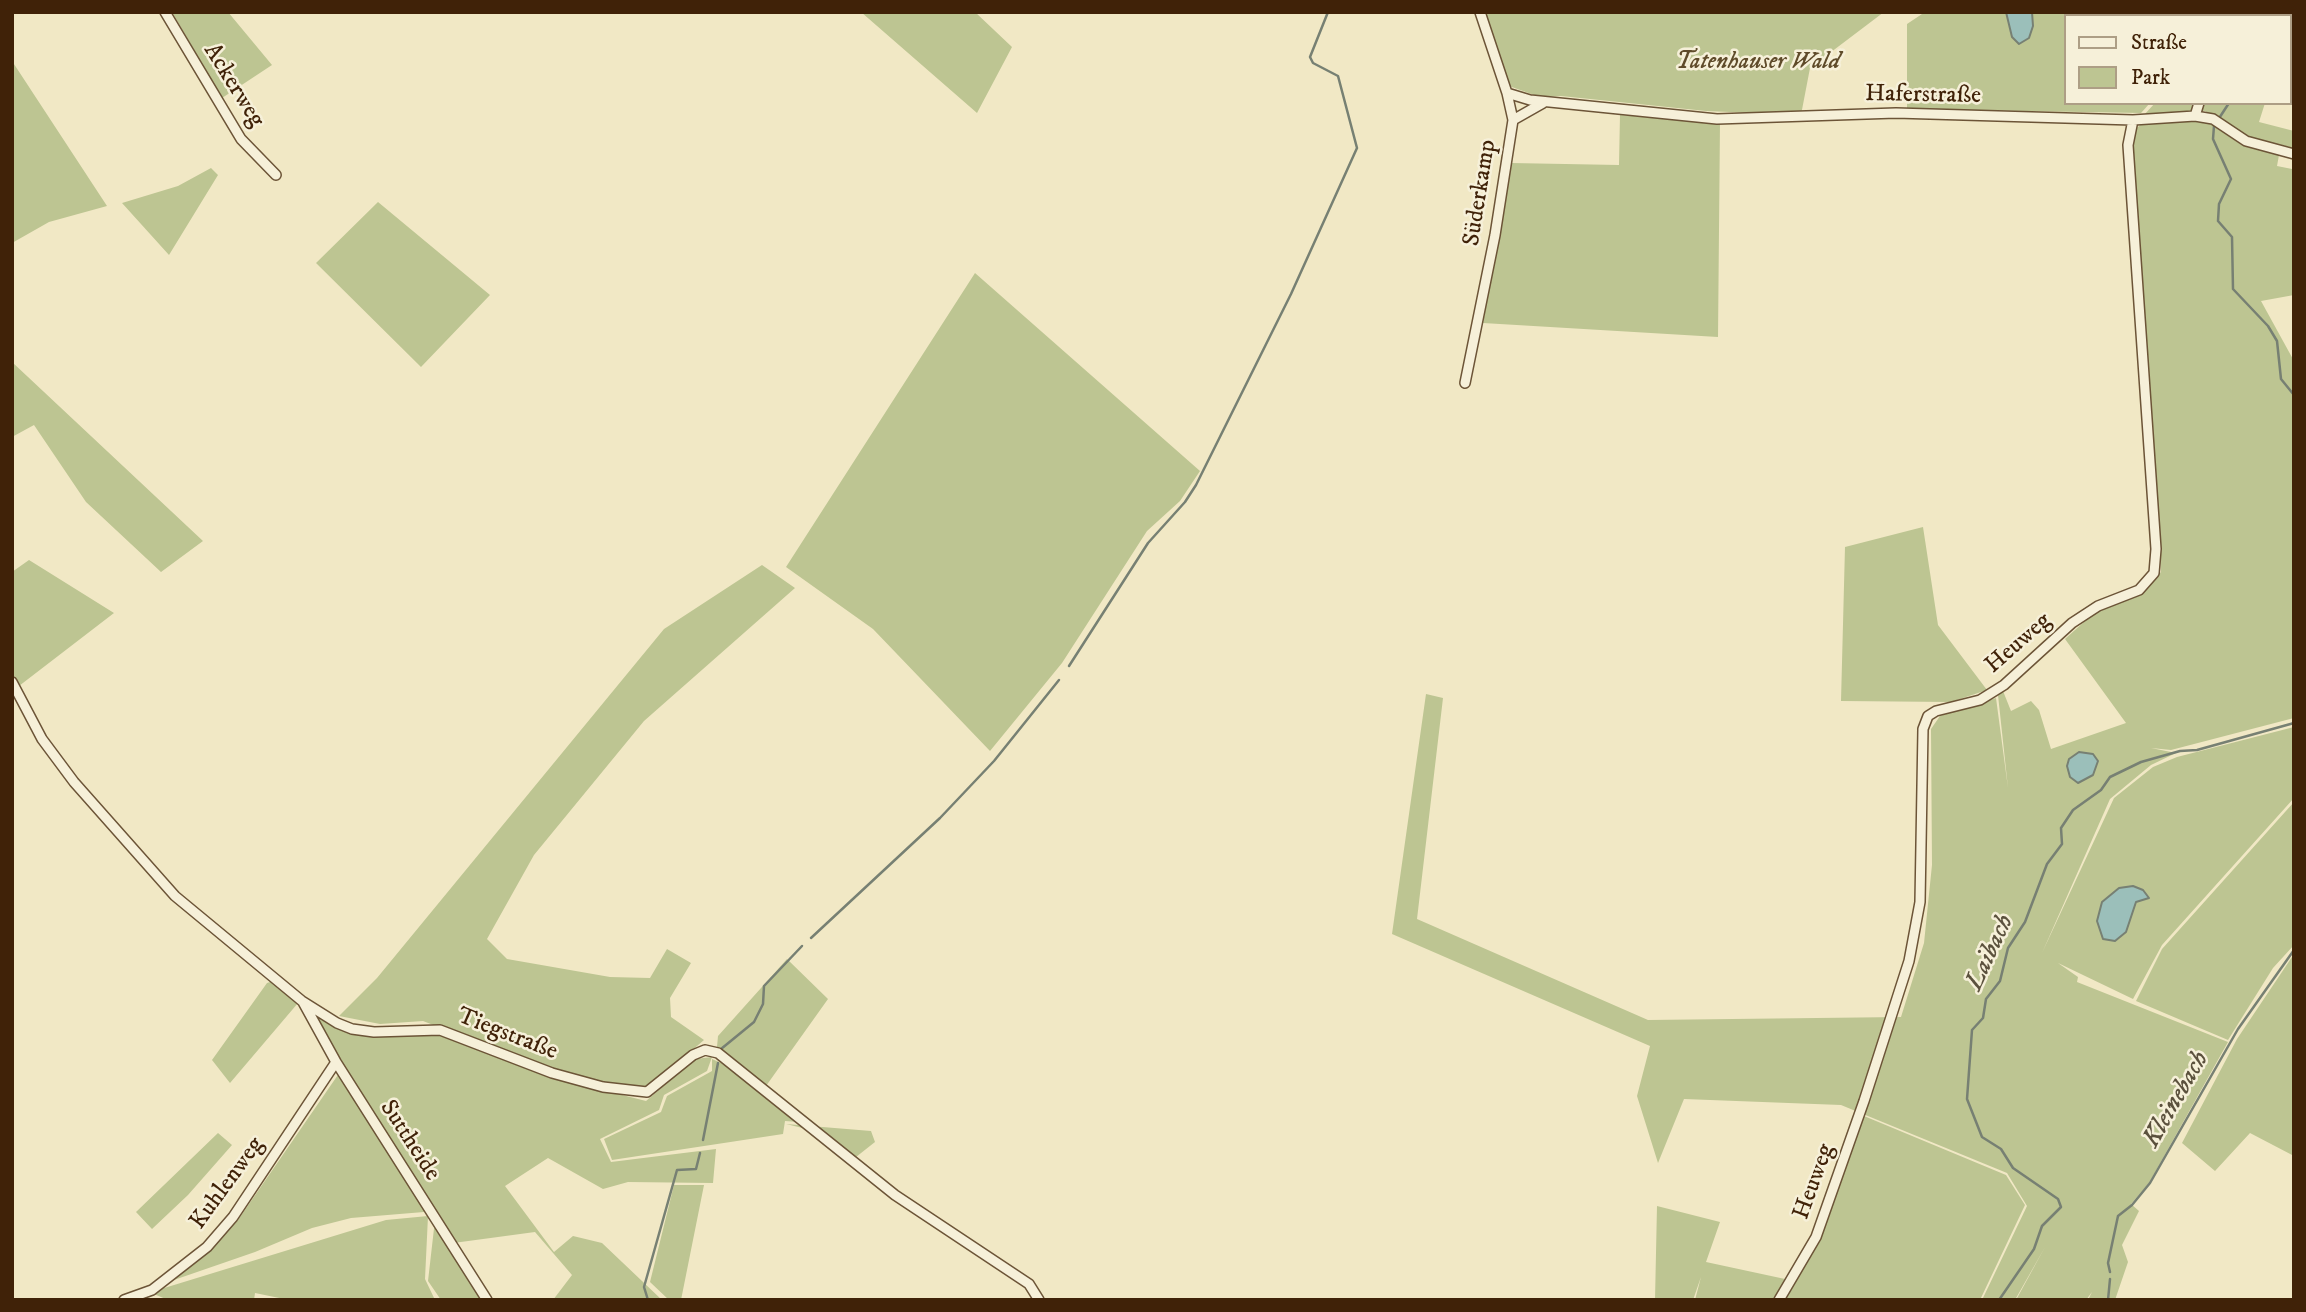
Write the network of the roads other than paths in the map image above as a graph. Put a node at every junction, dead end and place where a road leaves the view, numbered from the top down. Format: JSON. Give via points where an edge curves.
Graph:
{"nodes":[{"id":1,"x":165,"y":12,"type":"edge"},
{"id":2,"x":1480,"y":12,"type":"edge"},
{"id":3,"x":1507,"y":93,"type":"junction"},
{"id":4,"x":1545,"y":102,"type":"junction"},
{"id":5,"x":2199,"y":105,"type":"edge"},
{"id":6,"x":2196,"y":116,"type":"junction"},
{"id":7,"x":2133,"y":120,"type":"junction"},
{"id":8,"x":1513,"y":121,"type":"junction"},
{"id":9,"x":2294,"y":154,"type":"edge"},
{"id":10,"x":276,"y":174,"type":"dead end"},
{"id":11,"x":1465,"y":383,"type":"dead end"},
{"id":12,"x":12,"y":682,"type":"edge"},
{"id":13,"x":302,"y":1001,"type":"junction"},
{"id":14,"x":336,"y":1062,"type":"junction"},
{"id":15,"x":124,"y":1300,"type":"edge"},
{"id":16,"x":487,"y":1300,"type":"edge"},
{"id":17,"x":1039,"y":1300,"type":"edge"},
{"id":18,"x":1779,"y":1300,"type":"edge"}],
"edges":[{"from":1,"to":10,"type":"street","name":"Ackerweg","via":[[241,139]]},
{"from":2,"to":3,"type":"street","name":"Süderkamp"},
{"from":3,"to":4,"type":"street","name":"Haferstraße"},
{"from":3,"to":8,"type":"street","name":"Süderkamp"},
{"from":4,"to":7,"type":"street","name":"Haferstraße","via":[[1717,119],[1896,113]]},
{"from":4,"to":8,"type":"street"},
{"from":5,"to":6,"type":"street"},
{"from":6,"to":7,"type":"street","name":"Haferstraße"},
{"from":6,"to":9,"type":"street","name":"Haferstraße","via":[[2217,121],[2246,141]]},
{"from":7,"to":18,"type":"street","name":"Heuweg","via":[[2128,145],[2154,573],[2139,590],[2098,606],[2072,623],[2004,685],[1980,700],[1928,716],[1923,729],[1920,902],[1909,961],[1816,1237]]},
{"from":8,"to":11,"type":"street","name":"Süderkamp"},
{"from":12,"to":13,"type":"street","name":"Tiegstraße","via":[[42,739],[66,771],[175,896]]},
{"from":13,"to":14,"type":"street","name":"Suttheide"},
{"from":13,"to":17,"type":"street","name":"Tiegstraße","via":[[352,1029],[440,1030],[552,1073],[614,1088],[647,1092],[693,1055],[705,1050],[718,1053],[895,1195],[1029,1284]]},
{"from":14,"to":15,"type":"street","name":"Kuhlenweg","via":[[233,1217],[207,1247],[152,1290]]},
{"from":14,"to":16,"type":"street","name":"Suttheide"}]}
